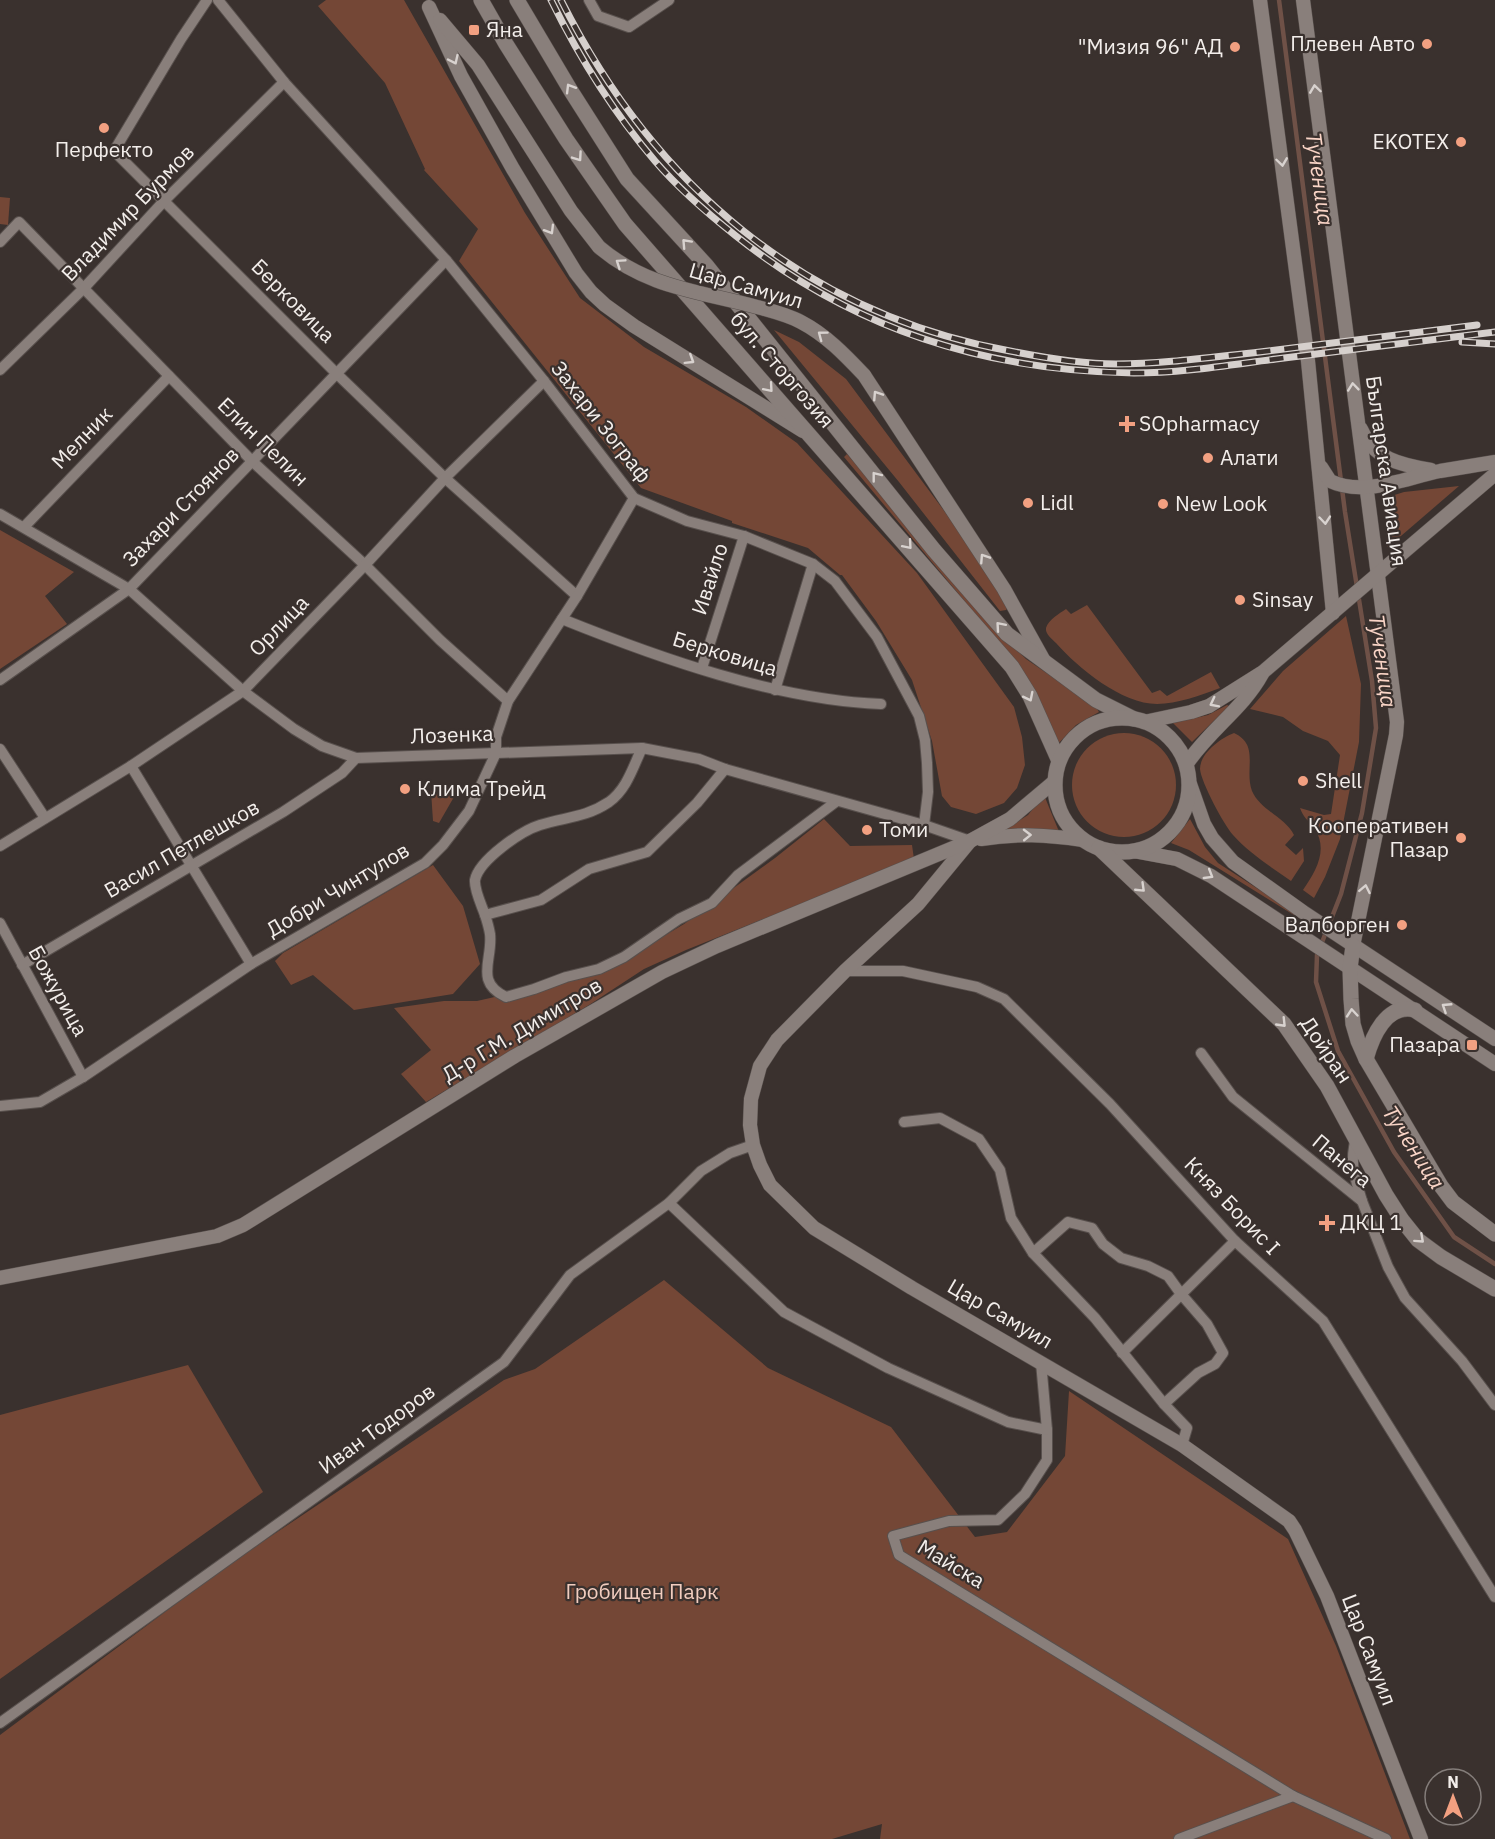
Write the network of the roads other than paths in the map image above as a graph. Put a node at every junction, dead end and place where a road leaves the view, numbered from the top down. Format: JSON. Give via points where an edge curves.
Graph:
{"nodes":[{"id":1,"x":207,"y":0,"type":"edge"},
{"id":2,"x":218,"y":0,"type":"edge"},
{"id":3,"x":481,"y":0,"type":"edge"},
{"id":4,"x":517,"y":0,"type":"edge"},
{"id":5,"x":589,"y":0,"type":"edge"},
{"id":6,"x":669,"y":0,"type":"edge"},
{"id":7,"x":1260,"y":0,"type":"edge"},
{"id":8,"x":1303,"y":0,"type":"edge"},
{"id":9,"x":426,"y":4,"type":"edge"},
{"id":10,"x":284,"y":82,"type":"junction"},
{"id":11,"x":164,"y":201,"type":"junction"},
{"id":12,"x":0,"y":242,"type":"edge"},
{"id":13,"x":446,"y":260,"type":"junction"},
{"id":14,"x":84,"y":288,"type":"junction"},
{"id":15,"x":0,"y":370,"type":"edge"},
{"id":16,"x":337,"y":374,"type":"junction"},
{"id":17,"x":169,"y":376,"type":"junction"},
{"id":18,"x":544,"y":381,"type":"junction"},
{"id":19,"x":1357,"y":414,"type":"junction"},
{"id":20,"x":814,"y":438,"type":"junction"},
{"id":21,"x":253,"y":462,"type":"junction"},
{"id":22,"x":1319,"y":462,"type":"junction"},
{"id":23,"x":1495,"y":462,"type":"edge"},
{"id":24,"x":1439,"y":471,"type":"junction"},
{"id":25,"x":1495,"y":474,"type":"edge"},
{"id":26,"x":445,"y":478,"type":"junction"},
{"id":27,"x":1362,"y":487,"type":"junction"},
{"id":28,"x":634,"y":498,"type":"junction"},
{"id":29,"x":0,"y":514,"type":"edge"},
{"id":30,"x":24,"y":527,"type":"junction"},
{"id":31,"x":744,"y":536,"type":"junction"},
{"id":32,"x":813,"y":564,"type":"junction"},
{"id":33,"x":365,"y":565,"type":"junction"},
{"id":34,"x":1375,"y":577,"type":"junction"},
{"id":35,"x":129,"y":589,"type":"junction"},
{"id":36,"x":577,"y":596,"type":"junction"},
{"id":37,"x":1334,"y":613,"type":"junction"},
{"id":38,"x":562,"y":619,"type":"junction"},
{"id":39,"x":1045,"y":663,"type":"junction"},
{"id":40,"x":702,"y":668,"type":"junction"},
{"id":41,"x":1263,"y":672,"type":"junction"},
{"id":42,"x":0,"y":680,"type":"edge"},
{"id":43,"x":775,"y":690,"type":"junction"},
{"id":44,"x":243,"y":691,"type":"junction"},
{"id":45,"x":508,"y":701,"type":"junction"},
{"id":46,"x":881,"y":704,"type":"dead end"},
{"id":47,"x":1139,"y":720,"type":"junction"},
{"id":48,"x":642,"y":748,"type":"junction"},
{"id":49,"x":0,"y":749,"type":"edge"},
{"id":50,"x":495,"y":753,"type":"junction"},
{"id":51,"x":356,"y":758,"type":"junction"},
{"id":52,"x":1059,"y":761,"type":"junction"},
{"id":53,"x":1186,"y":765,"type":"junction"},
{"id":54,"x":131,"y":766,"type":"junction"},
{"id":55,"x":725,"y":769,"type":"junction"},
{"id":56,"x":1055,"y":781,"type":"junction"},
{"id":57,"x":1190,"y":784,"type":"junction"},
{"id":58,"x":837,"y":801,"type":"junction"},
{"id":59,"x":45,"y":818,"type":"junction"},
{"id":60,"x":924,"y":825,"type":"junction"},
{"id":61,"x":1083,"y":840,"type":"junction"},
{"id":62,"x":970,"y":841,"type":"junction"},
{"id":63,"x":0,"y":846,"type":"edge"},
{"id":64,"x":1099,"y":848,"type":"junction"},
{"id":65,"x":1134,"y":851,"type":"junction"},
{"id":66,"x":192,"y":865,"type":"junction"},
{"id":67,"x":485,"y":915,"type":"junction"},
{"id":68,"x":0,"y":923,"type":"edge"},
{"id":69,"x":1353,"y":946,"type":"junction"},
{"id":70,"x":251,"y":964,"type":"junction"},
{"id":71,"x":22,"y":965,"type":"junction"},
{"id":72,"x":1350,"y":968,"type":"junction"},
{"id":73,"x":846,"y":971,"type":"junction"},
{"id":74,"x":1415,"y":1011,"type":"junction"},
{"id":75,"x":1495,"y":1039,"type":"edge"},
{"id":76,"x":1201,"y":1053,"type":"dead end"},
{"id":77,"x":1366,"y":1059,"type":"junction"},
{"id":78,"x":1495,"y":1064,"type":"edge"},
{"id":79,"x":83,"y":1077,"type":"junction"},
{"id":80,"x":0,"y":1106,"type":"edge"},
{"id":81,"x":904,"y":1122,"type":"dead end"},
{"id":82,"x":1356,"y":1138,"type":"junction"},
{"id":83,"x":753,"y":1145,"type":"junction"},
{"id":84,"x":1362,"y":1201,"type":"junction"},
{"id":85,"x":669,"y":1203,"type":"junction"},
{"id":86,"x":1495,"y":1234,"type":"edge"},
{"id":87,"x":1235,"y":1241,"type":"junction"},
{"id":88,"x":1032,"y":1253,"type":"junction"},
{"id":89,"x":0,"y":1278,"type":"edge"},
{"id":90,"x":1495,"y":1289,"type":"edge"},
{"id":91,"x":1181,"y":1294,"type":"junction"},
{"id":92,"x":1122,"y":1353,"type":"junction"},
{"id":93,"x":1041,"y":1362,"type":"junction"},
{"id":94,"x":1164,"y":1404,"type":"junction"},
{"id":95,"x":1495,"y":1405,"type":"edge"},
{"id":96,"x":1047,"y":1430,"type":"junction"},
{"id":97,"x":1182,"y":1445,"type":"junction"},
{"id":98,"x":1495,"y":1597,"type":"edge"},
{"id":99,"x":0,"y":1723,"type":"edge"},
{"id":100,"x":1293,"y":1796,"type":"junction"},
{"id":101,"x":1179,"y":1839,"type":"edge"},
{"id":102,"x":1386,"y":1839,"type":"edge"},
{"id":103,"x":1421,"y":1839,"type":"edge"}],
"edges":[{"from":1,"to":11,"type":"street","name":"Берковица","via":[[114,151]]},
{"from":2,"to":10,"type":"street","name":"Захари Зограф"},
{"from":3,"to":20,"type":"main road","name":"бул. Сторгозия","one_way":true,"via":[[566,139],[625,224]]},
{"from":39,"to":4,"type":"main road","name":"бул. Сторгозия","one_way":true,"via":[[1007,634],[949,567],[706,265],[627,179]]},
{"from":5,"to":6,"type":"street","via":[[598,16],[629,27]]},
{"from":7,"to":22,"type":"street","one_way":true},
{"from":19,"to":8,"type":"street","name":"Българска Авиация","one_way":true},
{"from":9,"to":20,"type":"street","name":"Цар Самуил","one_way":true,"via":[[513,169],[591,292],[634,326]]},
{"from":39,"to":9,"type":"street","name":"Цар Самуил","one_way":true,"bridge":true,"via":[[1004,589],[864,375],[829,341],[799,321],[653,280],[623,266],[599,247],[571,211],[478,65]]},
{"from":10,"to":11,"type":"street","name":"Владимир Бурмов"},
{"from":10,"to":13,"type":"street","name":"Захари Зограф"},
{"from":11,"to":14,"type":"street","name":"Владимир Бурмов"},
{"from":11,"to":16,"type":"street","name":"Берковица"},
{"from":12,"to":14,"type":"street","name":"Елин Пелин","via":[[19,222]]},
{"from":13,"to":16,"type":"street","name":"Захари Стоянов"},
{"from":13,"to":18,"type":"street","name":"Захари Зограф"},
{"from":14,"to":15,"type":"street","name":"Владимир Бурмов"},
{"from":14,"to":17,"type":"street","name":"Елин Пелин"},
{"from":16,"to":21,"type":"street","name":"Захари Стоянов"},
{"from":16,"to":26,"type":"street","name":"Берковица"},
{"from":17,"to":21,"type":"street","name":"Елин Пелин"},
{"from":17,"to":30,"type":"street","name":"Мелник"},
{"from":18,"to":26,"type":"street","name":"Орлица"},
{"from":18,"to":28,"type":"street","name":"Захари Зограф"},
{"from":19,"to":24,"type":"street","via":[[1367,440],[1387,459]]},
{"from":19,"to":27,"type":"street","name":"Българска Авиация"},
{"from":20,"to":52,"type":"main road","name":"бул. Сторгозия","one_way":true,"via":[[1012,667],[1030,696]]},
{"from":21,"to":33,"type":"street","name":"Елин Пелин"},
{"from":21,"to":35,"type":"street","name":"Захари Стоянов"},
{"from":22,"to":27,"type":"street","via":[[1333,483]]},
{"from":22,"to":37,"type":"street","one_way":true},
{"from":23,"to":24,"type":"street"},
{"from":24,"to":27,"type":"street"},
{"from":25,"to":34,"type":"street"},
{"from":26,"to":33,"type":"street","name":"Орлица"},
{"from":26,"to":36,"type":"street","name":"Берковица"},
{"from":27,"to":34,"type":"street","name":"Българска Авиация"},
{"from":28,"to":31,"type":"street","name":"Захари Зограф","via":[[687,521]]},
{"from":28,"to":36,"type":"street","name":"Добри Чинтулов"},
{"from":29,"to":30,"type":"street","name":"Лозенка"},
{"from":30,"to":35,"type":"street","name":"Лозенка"},
{"from":31,"to":32,"type":"street","name":"Захари Зограф"},
{"from":31,"to":40,"type":"street","name":"Ивайло"},
{"from":32,"to":43,"type":"street"},
{"from":32,"to":60,"type":"street","name":"Захари Зограф","via":[[835,581],[877,637],[919,716],[927,763]]},
{"from":33,"to":44,"type":"street","name":"Орлица"},
{"from":33,"to":45,"type":"street","name":"Елин Пелин"},
{"from":34,"to":37,"type":"street"},
{"from":69,"to":34,"type":"street","name":"Българска Авиация","one_way":true,"via":[[1396,735],[1396,710]]},
{"from":35,"to":42,"type":"street","name":"Захари Стоянов"},
{"from":35,"to":44,"type":"street","name":"Лозенка"},
{"from":36,"to":38,"type":"street","name":"Добри Чинтулов"},
{"from":37,"to":41,"type":"street"},
{"from":38,"to":40,"type":"street","name":"Берковица"},
{"from":38,"to":45,"type":"street","name":"Добри Чинтулов"},
{"from":39,"to":47,"type":"main road","name":"бул. Сторгозия","via":[[1096,700]]},
{"from":40,"to":43,"type":"street","name":"Берковица"},
{"from":41,"to":47,"type":"street","one_way":true,"via":[[1209,706]]},
{"from":41,"to":53,"type":"street","via":[[1252,692],[1197,748]]},
{"from":43,"to":46,"type":"street","name":"Берковица","via":[[847,703]]},
{"from":44,"to":51,"type":"street","name":"Лозенка","via":[[322,747]]},
{"from":44,"to":54,"type":"street","name":"Орлица"},
{"from":45,"to":50,"type":"street","name":"Добри Чинтулов","via":[[495,737]]},
{"from":47,"to":52,"type":"main road","via":[[1115,718],[1097,722],[1068,745]]},
{"from":47,"to":53,"type":"main road","via":[[1162,731],[1177,746]]},
{"from":48,"to":50,"type":"street","name":"Лозенка"},
{"from":48,"to":55,"type":"street","name":"Лозенка","via":[[699,759]]},
{"from":48,"to":67,"type":"street","via":[[627,782],[610,801],[585,815],[538,826],[498,850],[482,865],[475,882]]},
{"from":49,"to":59,"type":"street"},
{"from":50,"to":51,"type":"street","name":"Лозенка"},
{"from":50,"to":70,"type":"street","name":"Добри Чинтулов","via":[[469,811],[425,863]]},
{"from":51,"to":66,"type":"street","name":"Васил Петлешков","via":[[342,773],[283,812]]},
{"from":52,"to":56,"type":"main road"},
{"from":53,"to":57,"type":"main road"},
{"from":54,"to":59,"type":"street","name":"Орлица"},
{"from":54,"to":66,"type":"street"},
{"from":55,"to":58,"type":"street","name":"Лозенка"},
{"from":55,"to":67,"type":"street","via":[[647,852],[589,869],[541,900]]},
{"from":56,"to":61,"type":"main road","via":[[1062,814]]},
{"from":56,"to":62,"type":"street","name":"Д-р Г.М. Димитров","via":[[1010,819]]},
{"from":57,"to":65,"type":"main road","via":[[1180,820],[1168,835]]},
{"from":57,"to":69,"type":"street","via":[[1204,824],[1233,862]]},
{"from":58,"to":60,"type":"street","name":"Лозенка"},
{"from":58,"to":67,"type":"street","via":[[738,876],[712,903],[599,969],[506,997],[496,993],[486,978],[490,935]]},
{"from":59,"to":63,"type":"street","name":"Орлица"},
{"from":60,"to":62,"type":"street","name":"Лозенка"},
{"from":62,"to":61,"type":"street","one_way":true,"via":[[1006,835]]},
{"from":61,"to":64,"type":"main road"},
{"from":62,"to":73,"type":"street","name":"Цар Самуил","via":[[918,904]]},
{"from":62,"to":89,"type":"street","name":"Д-р Г.М. Димитров","via":[[663,972],[515,1056],[243,1225],[217,1236]]},
{"from":64,"to":65,"type":"main road"},
{"from":64,"to":82,"type":"main road","name":"Дойран","one_way":true,"via":[[1284,1024],[1327,1086]]},
{"from":65,"to":72,"type":"street","one_way":true,"via":[[1163,855],[1194,866]]},
{"from":66,"to":70,"type":"street"},
{"from":66,"to":71,"type":"street","name":"Васил Петлешков"},
{"from":68,"to":71,"type":"street","name":"Божурица"},
{"from":69,"to":72,"type":"main road","name":"Дойран"},
{"from":75,"to":69,"type":"street","one_way":true},
{"from":70,"to":79,"type":"street","name":"Добри Чинтулов"},
{"from":71,"to":79,"type":"street","name":"Божурица"},
{"from":72,"to":74,"type":"street"},
{"from":77,"to":72,"type":"main road","name":"Дойран","one_way":true,"via":[[1353,1024]]},
{"from":73,"to":83,"type":"street","name":"Цар Самуил","via":[[777,1040],[760,1066],[751,1099]]},
{"from":73,"to":87,"type":"street","name":"Княз Борис I","via":[[903,971],[977,987],[1004,999],[1110,1104]]},
{"from":74,"to":77,"type":"main road","via":[[1401,1009],[1384,1021],[1371,1040]]},
{"from":74,"to":78,"type":"street"},
{"from":76,"to":84,"type":"street","name":"Панега","via":[[1233,1097]]},
{"from":77,"to":86,"type":"main road","name":"Дойран","via":[[1447,1194]]},
{"from":79,"to":80,"type":"street","name":"Добри Чинтулов","via":[[40,1102]]},
{"from":81,"to":88,"type":"street","via":[[940,1118],[979,1138],[1000,1170],[1011,1218]]},
{"from":82,"to":84,"type":"street","via":[[1352,1168]]},
{"from":82,"to":90,"type":"main road","name":"Дойран","one_way":true,"via":[[1386,1195],[1418,1240]]},
{"from":83,"to":85,"type":"street","name":"Иван Тодоров","via":[[730,1153],[701,1171]]},
{"from":83,"to":93,"type":"street","name":"Цар Самуил","via":[[770,1185],[814,1228]]},
{"from":84,"to":95,"type":"street","name":"Панега","via":[[1405,1298],[1462,1361]]},
{"from":85,"to":96,"type":"street","via":[[784,1312],[888,1368],[1008,1422]]},
{"from":85,"to":99,"type":"street","name":"Иван Тодоров","via":[[570,1275],[504,1362]]},
{"from":87,"to":91,"type":"street"},
{"from":87,"to":98,"type":"street","name":"Княз Борис I","via":[[1323,1321]]},
{"from":88,"to":91,"type":"street","via":[[1068,1222],[1092,1228],[1103,1244],[1121,1258],[1168,1276]]},
{"from":88,"to":92,"type":"street","via":[[1095,1318]]},
{"from":91,"to":92,"type":"street"},
{"from":91,"to":94,"type":"street","via":[[1207,1324],[1223,1353],[1215,1364],[1198,1373]]},
{"from":92,"to":94,"type":"street"},
{"from":93,"to":96,"type":"street"},
{"from":93,"to":97,"type":"street","name":"Цар Самуил"},
{"from":94,"to":97,"type":"street","via":[[1187,1428]]},
{"from":96,"to":100,"type":"street","name":"Майска","via":[[1047,1460],[1025,1494],[998,1520],[949,1521],[893,1536],[899,1555]]},
{"from":97,"to":103,"type":"street","name":"Цар Самуил","via":[[1289,1521],[1295,1530],[1327,1596]]},
{"from":100,"to":101,"type":"street"},
{"from":100,"to":102,"type":"street","name":"Майска"}]}
